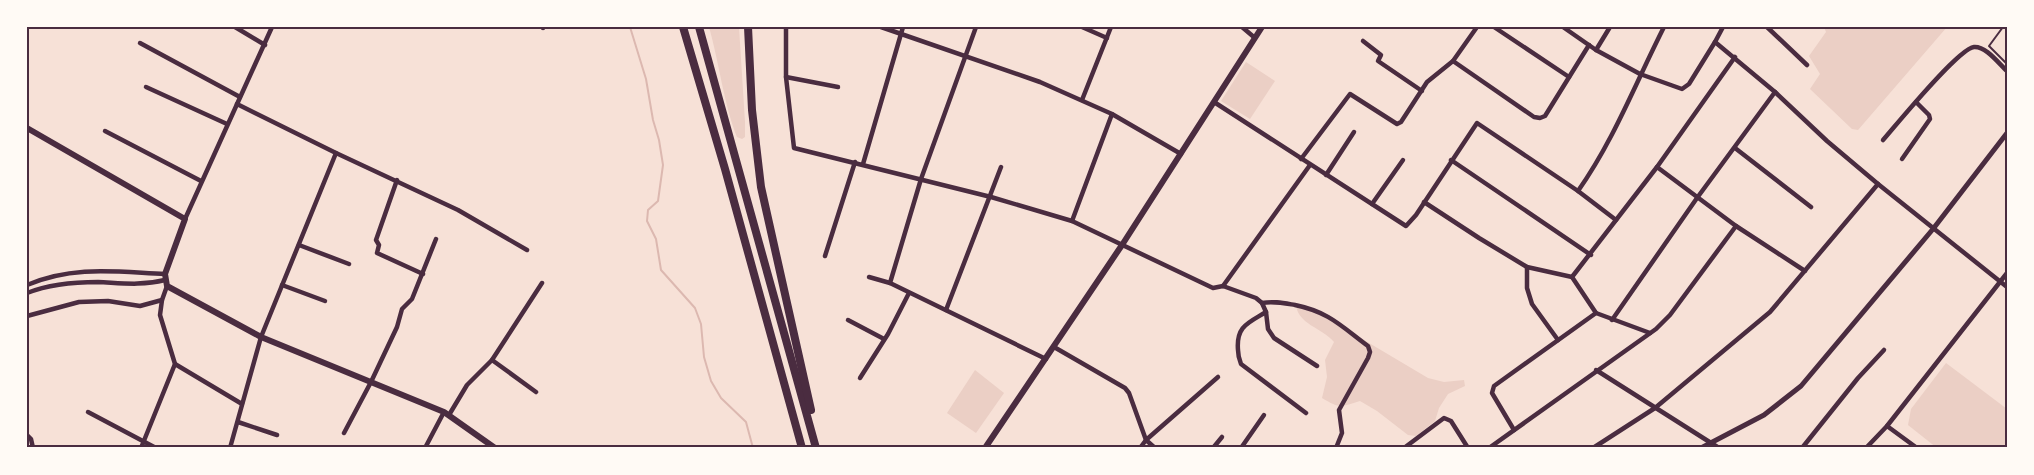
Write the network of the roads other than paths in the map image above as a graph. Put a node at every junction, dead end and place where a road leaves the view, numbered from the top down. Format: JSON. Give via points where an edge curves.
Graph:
{"nodes":[{"id":1,"x":235,"y":27,"type":"edge"},
{"id":2,"x":272,"y":27,"type":"edge"},
{"id":3,"x":681,"y":27,"type":"edge"},
{"id":4,"x":699,"y":27,"type":"edge"},
{"id":5,"x":748,"y":27,"type":"edge"},
{"id":6,"x":786,"y":27,"type":"edge"},
{"id":7,"x":881,"y":27,"type":"edge"},
{"id":8,"x":903,"y":27,"type":"edge"},
{"id":9,"x":976,"y":27,"type":"edge"},
{"id":10,"x":1082,"y":27,"type":"edge"},
{"id":11,"x":1112,"y":27,"type":"edge"},
{"id":12,"x":1242,"y":27,"type":"edge"},
{"id":13,"x":1263,"y":27,"type":"edge"},
{"id":14,"x":1477,"y":27,"type":"edge"},
{"id":15,"x":1494,"y":27,"type":"edge"},
{"id":16,"x":1563,"y":27,"type":"edge"},
{"id":17,"x":1610,"y":27,"type":"edge"},
{"id":18,"x":1664,"y":27,"type":"edge"},
{"id":19,"x":1723,"y":27,"type":"edge"},
{"id":20,"x":1767,"y":27,"type":"edge"},
{"id":21,"x":2003,"y":27,"type":"edge"},
{"id":22,"x":901,"y":33,"type":"junction"},
{"id":23,"x":1107,"y":38,"type":"junction"},
{"id":24,"x":1255,"y":38,"type":"junction"},
{"id":25,"x":1363,"y":41,"type":"dead end"},
{"id":26,"x":1715,"y":42,"type":"junction"},
{"id":27,"x":140,"y":43,"type":"dead end"},
{"id":28,"x":265,"y":45,"type":"junction"},
{"id":29,"x":1589,"y":45,"type":"junction"},
{"id":30,"x":1596,"y":50,"type":"junction"},
{"id":31,"x":965,"y":56,"type":"junction"},
{"id":32,"x":1735,"y":57,"type":"junction"},
{"id":33,"x":1453,"y":61,"type":"junction"},
{"id":34,"x":2007,"y":64,"type":"edge"},
{"id":35,"x":1807,"y":65,"type":"dead end"},
{"id":36,"x":2007,"y":71,"type":"edge"},
{"id":37,"x":1640,"y":74,"type":"junction"},
{"id":38,"x":786,"y":77,"type":"junction"},
{"id":39,"x":1569,"y":77,"type":"junction"},
{"id":40,"x":146,"y":87,"type":"dead end"},
{"id":41,"x":838,"y":87,"type":"dead end"},
{"id":42,"x":1422,"y":91,"type":"junction"},
{"id":43,"x":1775,"y":92,"type":"junction"},
{"id":44,"x":240,"y":97,"type":"junction"},
{"id":45,"x":1082,"y":100,"type":"junction"},
{"id":46,"x":1214,"y":102,"type":"junction"},
{"id":47,"x":1916,"y":102,"type":"junction"},
{"id":48,"x":237,"y":104,"type":"junction"},
{"id":49,"x":1112,"y":114,"type":"junction"},
{"id":50,"x":227,"y":124,"type":"junction"},
{"id":51,"x":27,"y":128,"type":"edge"},
{"id":52,"x":105,"y":131,"type":"dead end"},
{"id":53,"x":1354,"y":132,"type":"dead end"},
{"id":54,"x":2007,"y":133,"type":"edge"},
{"id":55,"x":1883,"y":140,"type":"dead end"},
{"id":56,"x":1735,"y":148,"type":"junction"},
{"id":57,"x":336,"y":153,"type":"junction"},
{"id":58,"x":1181,"y":153,"type":"junction"},
{"id":59,"x":1301,"y":159,"type":"junction"},
{"id":60,"x":1902,"y":159,"type":"dead end"},
{"id":61,"x":1403,"y":160,"type":"dead end"},
{"id":62,"x":1451,"y":160,"type":"junction"},
{"id":63,"x":855,"y":162,"type":"junction"},
{"id":64,"x":863,"y":164,"type":"junction"},
{"id":65,"x":1310,"y":165,"type":"junction"},
{"id":66,"x":1001,"y":167,"type":"dead end"},
{"id":67,"x":1657,"y":167,"type":"junction"},
{"id":68,"x":1326,"y":176,"type":"junction"},
{"id":69,"x":921,"y":179,"type":"junction"},
{"id":70,"x":397,"y":180,"type":"junction"},
{"id":71,"x":201,"y":181,"type":"junction"},
{"id":72,"x":1878,"y":184,"type":"junction"},
{"id":73,"x":1578,"y":191,"type":"junction"},
{"id":74,"x":991,"y":196,"type":"junction"},
{"id":75,"x":1697,"y":198,"type":"junction"},
{"id":76,"x":1424,"y":202,"type":"junction"},
{"id":77,"x":1372,"y":204,"type":"junction"},
{"id":78,"x":1811,"y":207,"type":"dead end"},
{"id":79,"x":185,"y":219,"type":"junction"},
{"id":80,"x":1072,"y":220,"type":"junction"},
{"id":81,"x":1616,"y":220,"type":"junction"},
{"id":82,"x":1737,"y":226,"type":"junction"},
{"id":83,"x":1933,"y":229,"type":"junction"},
{"id":84,"x":436,"y":239,"type":"dead end"},
{"id":85,"x":300,"y":245,"type":"junction"},
{"id":86,"x":1122,"y":245,"type":"junction"},
{"id":87,"x":527,"y":250,"type":"dead end"},
{"id":88,"x":1591,"y":255,"type":"junction"},
{"id":89,"x":825,"y":256,"type":"dead end"},
{"id":90,"x":349,"y":264,"type":"dead end"},
{"id":91,"x":1527,"y":267,"type":"junction"},
{"id":92,"x":81,"y":272,"type":"junction"},
{"id":93,"x":1805,"y":272,"type":"junction"},
{"id":94,"x":147,"y":273,"type":"junction"},
{"id":95,"x":2007,"y":273,"type":"edge"},
{"id":96,"x":423,"y":274,"type":"junction"},
{"id":97,"x":869,"y":277,"type":"dead end"},
{"id":98,"x":1572,"y":277,"type":"junction"},
{"id":99,"x":166,"y":280,"type":"junction"},
{"id":100,"x":2000,"y":282,"type":"junction"},
{"id":101,"x":81,"y":283,"type":"junction"},
{"id":102,"x":542,"y":283,"type":"dead end"},
{"id":103,"x":890,"y":283,"type":"junction"},
{"id":104,"x":147,"y":284,"type":"junction"},
{"id":105,"x":27,"y":285,"type":"edge"},
{"id":106,"x":282,"y":285,"type":"junction"},
{"id":107,"x":1223,"y":286,"type":"junction"},
{"id":108,"x":2007,"y":287,"type":"edge"},
{"id":109,"x":27,"y":292,"type":"edge"},
{"id":110,"x":909,"y":293,"type":"junction"},
{"id":111,"x":162,"y":300,"type":"junction"},
{"id":112,"x":325,"y":301,"type":"dead end"},
{"id":113,"x":1262,"y":303,"type":"junction"},
{"id":114,"x":946,"y":310,"type":"junction"},
{"id":115,"x":1266,"y":312,"type":"junction"},
{"id":116,"x":1596,"y":313,"type":"junction"},
{"id":117,"x":27,"y":316,"type":"edge"},
{"id":118,"x":848,"y":320,"type":"dead end"},
{"id":119,"x":1612,"y":320,"type":"junction"},
{"id":120,"x":1650,"y":333,"type":"junction"},
{"id":121,"x":261,"y":337,"type":"junction"},
{"id":122,"x":884,"y":339,"type":"junction"},
{"id":123,"x":1558,"y":340,"type":"junction"},
{"id":124,"x":1054,"y":347,"type":"junction"},
{"id":125,"x":1884,"y":350,"type":"dead end"},
{"id":126,"x":1046,"y":359,"type":"junction"},
{"id":127,"x":492,"y":360,"type":"junction"},
{"id":128,"x":175,"y":364,"type":"junction"},
{"id":129,"x":1317,"y":366,"type":"dead end"},
{"id":130,"x":1596,"y":370,"type":"junction"},
{"id":131,"x":1218,"y":377,"type":"dead end"},
{"id":132,"x":860,"y":378,"type":"dead end"},
{"id":133,"x":371,"y":382,"type":"junction"},
{"id":134,"x":536,"y":392,"type":"dead end"},
{"id":135,"x":242,"y":404,"type":"junction"},
{"id":136,"x":1655,"y":408,"type":"junction"},
{"id":137,"x":88,"y":412,"type":"dead end"},
{"id":138,"x":446,"y":413,"type":"junction"},
{"id":139,"x":1306,"y":413,"type":"dead end"},
{"id":140,"x":1264,"y":415,"type":"dead end"},
{"id":141,"x":238,"y":422,"type":"junction"},
{"id":142,"x":1887,"y":426,"type":"junction"},
{"id":143,"x":1514,"y":430,"type":"junction"},
{"id":144,"x":344,"y":432,"type":"dead end"},
{"id":145,"x":27,"y":435,"type":"edge"},
{"id":146,"x":276,"y":435,"type":"dead end"},
{"id":147,"x":1222,"y":437,"type":"dead end"},
{"id":148,"x":1146,"y":440,"type":"junction"},
{"id":149,"x":144,"y":442,"type":"junction"},
{"id":150,"x":1710,"y":444,"type":"junction"},
{"id":151,"x":33,"y":448,"type":"edge"},
{"id":152,"x":141,"y":448,"type":"edge"},
{"id":153,"x":156,"y":448,"type":"edge"},
{"id":154,"x":230,"y":448,"type":"edge"},
{"id":155,"x":425,"y":448,"type":"edge"},
{"id":156,"x":495,"y":448,"type":"edge"},
{"id":157,"x":802,"y":448,"type":"edge"},
{"id":158,"x":818,"y":448,"type":"edge"},
{"id":159,"x":985,"y":448,"type":"edge"},
{"id":160,"x":1140,"y":448,"type":"edge"},
{"id":161,"x":1155,"y":448,"type":"edge"},
{"id":162,"x":1213,"y":448,"type":"edge"},
{"id":163,"x":1241,"y":448,"type":"edge"},
{"id":164,"x":1336,"y":448,"type":"edge"},
{"id":165,"x":1404,"y":448,"type":"edge"},
{"id":166,"x":1468,"y":448,"type":"edge"},
{"id":167,"x":1489,"y":448,"type":"edge"},
{"id":168,"x":1593,"y":448,"type":"edge"},
{"id":169,"x":1701,"y":448,"type":"edge"},
{"id":170,"x":1719,"y":448,"type":"edge"},
{"id":171,"x":1802,"y":448,"type":"edge"},
{"id":172,"x":1866,"y":448,"type":"edge"},
{"id":173,"x":1917,"y":448,"type":"edge"}],
"edges":[{"from":1,"to":28,"type":"street"},
{"from":2,"to":28,"type":"street"},
{"from":3,"to":157,"type":"highway"},
{"from":4,"to":158,"type":"highway"},
{"from":5,"to":158,"type":"highway","via":[[761,186]]},
{"from":6,"to":38,"type":"street"},
{"from":7,"to":22,"type":"street"},
{"from":8,"to":22,"type":"street"},
{"from":9,"to":31,"type":"street"},
{"from":10,"to":23,"type":"street"},
{"from":11,"to":23,"type":"street"},
{"from":12,"to":24,"type":"street"},
{"from":13,"to":24,"type":"main road"},
{"from":14,"to":33,"type":"street"},
{"from":15,"to":39,"type":"street"},
{"from":16,"to":29,"type":"street"},
{"from":17,"to":30,"type":"street"},
{"from":18,"to":37,"type":"street"},
{"from":19,"to":26,"type":"street"},
{"from":20,"to":35,"type":"street"},
{"from":21,"to":34,"type":"lane","via":[[1989,46]]},
{"from":22,"to":31,"type":"street"},
{"from":22,"to":64,"type":"street"},
{"from":23,"to":45,"type":"street"},
{"from":24,"to":46,"type":"main road"},
{"from":25,"to":42,"type":"street","via":[[1381,56],[1378,61]]},
{"from":26,"to":32,"type":"street"},
{"from":26,"to":37,"type":"street","via":[[1686,88]]},
{"from":27,"to":44,"type":"street"},
{"from":28,"to":44,"type":"street"},
{"from":29,"to":30,"type":"street"},
{"from":29,"to":39,"type":"street"},
{"from":30,"to":37,"type":"street"},
{"from":31,"to":45,"type":"street"},
{"from":31,"to":69,"type":"street"},
{"from":32,"to":43,"type":"street"},
{"from":32,"to":67,"type":"street"},
{"from":33,"to":39,"type":"street","via":[[1540,118]]},
{"from":33,"to":42,"type":"street","via":[[1432,77]]},
{"from":36,"to":47,"type":"street","via":[[1982,49],[1971,48]]},
{"from":37,"to":73,"type":"street","via":[[1616,128]]},
{"from":38,"to":41,"type":"street"},
{"from":38,"to":63,"type":"street","via":[[794,148]]},
{"from":40,"to":50,"type":"street"},
{"from":42,"to":59,"type":"street","via":[[1399,124],[1350,94]]},
{"from":43,"to":56,"type":"street"},
{"from":43,"to":72,"type":"street"},
{"from":44,"to":48,"type":"street"},
{"from":45,"to":49,"type":"street"},
{"from":46,"to":58,"type":"main road"},
{"from":46,"to":59,"type":"street"},
{"from":47,"to":55,"type":"street"},
{"from":47,"to":60,"type":"street","via":[[1930,119]]},
{"from":48,"to":50,"type":"street"},
{"from":48,"to":57,"type":"street"},
{"from":49,"to":58,"type":"street"},
{"from":49,"to":80,"type":"street"},
{"from":50,"to":71,"type":"street"},
{"from":51,"to":79,"type":"main road"},
{"from":52,"to":71,"type":"street"},
{"from":53,"to":68,"type":"street"},
{"from":54,"to":83,"type":"street"},
{"from":56,"to":75,"type":"street"},
{"from":56,"to":78,"type":"street"},
{"from":57,"to":70,"type":"street"},
{"from":57,"to":85,"type":"street"},
{"from":58,"to":86,"type":"main road"},
{"from":59,"to":65,"type":"street"},
{"from":61,"to":77,"type":"street"},
{"from":62,"to":73,"type":"street","via":[[1479,123]]},
{"from":62,"to":76,"type":"street"},
{"from":62,"to":88,"type":"street"},
{"from":63,"to":64,"type":"street"},
{"from":63,"to":89,"type":"street"},
{"from":64,"to":69,"type":"street"},
{"from":65,"to":68,"type":"street"},
{"from":65,"to":107,"type":"street"},
{"from":66,"to":74,"type":"street"},
{"from":67,"to":75,"type":"street"},
{"from":67,"to":81,"type":"street"},
{"from":68,"to":77,"type":"street"},
{"from":69,"to":74,"type":"street"},
{"from":69,"to":103,"type":"street"},
{"from":70,"to":87,"type":"street"},
{"from":70,"to":96,"type":"street","via":[[376,240],[377,253]]},
{"from":71,"to":79,"type":"street"},
{"from":72,"to":83,"type":"street"},
{"from":72,"to":93,"type":"street"},
{"from":73,"to":81,"type":"street"},
{"from":74,"to":80,"type":"street"},
{"from":74,"to":114,"type":"street"},
{"from":75,"to":82,"type":"street"},
{"from":75,"to":119,"type":"street"},
{"from":76,"to":77,"type":"street","via":[[1407,226]]},
{"from":76,"to":91,"type":"street"},
{"from":79,"to":99,"type":"main road"},
{"from":80,"to":86,"type":"street"},
{"from":81,"to":88,"type":"street"},
{"from":82,"to":93,"type":"street"},
{"from":82,"to":120,"type":"street","via":[[1670,315]]},
{"from":83,"to":100,"type":"street"},
{"from":83,"to":150,"type":"street","via":[[1801,386],[1764,415]]},
{"from":84,"to":96,"type":"street"},
{"from":85,"to":90,"type":"street"},
{"from":85,"to":106,"type":"street"},
{"from":86,"to":107,"type":"street","via":[[1214,288]]},
{"from":86,"to":124,"type":"main road"},
{"from":88,"to":98,"type":"street"},
{"from":91,"to":98,"type":"street"},
{"from":91,"to":123,"type":"street","via":[[1532,303]]},
{"from":92,"to":94,"type":"street"},
{"from":92,"to":101,"type":"street"},
{"from":92,"to":105,"type":"street","via":[[42,278]]},
{"from":93,"to":136,"type":"street","via":[[1770,312]]},
{"from":94,"to":99,"type":"street"},
{"from":94,"to":104,"type":"street"},
{"from":95,"to":100,"type":"street"},
{"from":96,"to":133,"type":"street","via":[[412,299],[402,309]]},
{"from":97,"to":103,"type":"street"},
{"from":98,"to":116,"type":"street"},
{"from":99,"to":104,"type":"street"},
{"from":99,"to":111,"type":"street"},
{"from":99,"to":121,"type":"main road"},
{"from":100,"to":108,"type":"street"},
{"from":100,"to":142,"type":"street"},
{"from":101,"to":104,"type":"street"},
{"from":101,"to":109,"type":"street"},
{"from":102,"to":127,"type":"street"},
{"from":103,"to":110,"type":"street"},
{"from":106,"to":112,"type":"street"},
{"from":106,"to":121,"type":"street"},
{"from":107,"to":113,"type":"street"},
{"from":110,"to":114,"type":"street"},
{"from":110,"to":122,"type":"street"},
{"from":111,"to":117,"type":"street","via":[[140,306],[79,302]]},
{"from":111,"to":128,"type":"street","via":[[160,315]]},
{"from":113,"to":115,"type":"street"},
{"from":113,"to":164,"type":"street","via":[[1314,309],[1368,346],[1368,358],[1339,410],[1342,433]]},
{"from":114,"to":126,"type":"street"},
{"from":115,"to":129,"type":"street","via":[[1274,338]]},
{"from":115,"to":139,"type":"street","via":[[1242,327],[1237,340],[1239,361]]},
{"from":116,"to":119,"type":"street"},
{"from":116,"to":123,"type":"street"},
{"from":118,"to":122,"type":"street"},
{"from":119,"to":120,"type":"street"},
{"from":120,"to":130,"type":"street"},
{"from":121,"to":133,"type":"main road"},
{"from":121,"to":135,"type":"street"},
{"from":122,"to":132,"type":"street"},
{"from":123,"to":143,"type":"street","via":[[1494,386],[1492,393]]},
{"from":124,"to":126,"type":"main road"},
{"from":124,"to":148,"type":"street","via":[[1125,388]]},
{"from":125,"to":171,"type":"street"},
{"from":126,"to":159,"type":"main road"},
{"from":127,"to":134,"type":"street"},
{"from":127,"to":138,"type":"street"},
{"from":128,"to":135,"type":"street"},
{"from":128,"to":149,"type":"street"},
{"from":130,"to":136,"type":"street"},
{"from":130,"to":143,"type":"street"},
{"from":131,"to":148,"type":"street"},
{"from":133,"to":138,"type":"main road"},
{"from":133,"to":144,"type":"street"},
{"from":135,"to":141,"type":"street"},
{"from":136,"to":150,"type":"street"},
{"from":136,"to":168,"type":"street"},
{"from":137,"to":149,"type":"street"},
{"from":138,"to":155,"type":"street"},
{"from":138,"to":156,"type":"main road"},
{"from":140,"to":163,"type":"street"},
{"from":141,"to":146,"type":"street"},
{"from":141,"to":154,"type":"street"},
{"from":142,"to":172,"type":"street"},
{"from":142,"to":173,"type":"street"},
{"from":143,"to":167,"type":"street"},
{"from":145,"to":151,"type":"street"},
{"from":147,"to":162,"type":"street"},
{"from":148,"to":160,"type":"street"},
{"from":148,"to":161,"type":"street"},
{"from":149,"to":152,"type":"street"},
{"from":149,"to":153,"type":"street"},
{"from":150,"to":169,"type":"street"},
{"from":150,"to":170,"type":"street"},
{"from":165,"to":166,"type":"street","via":[[1444,418]]}]}
